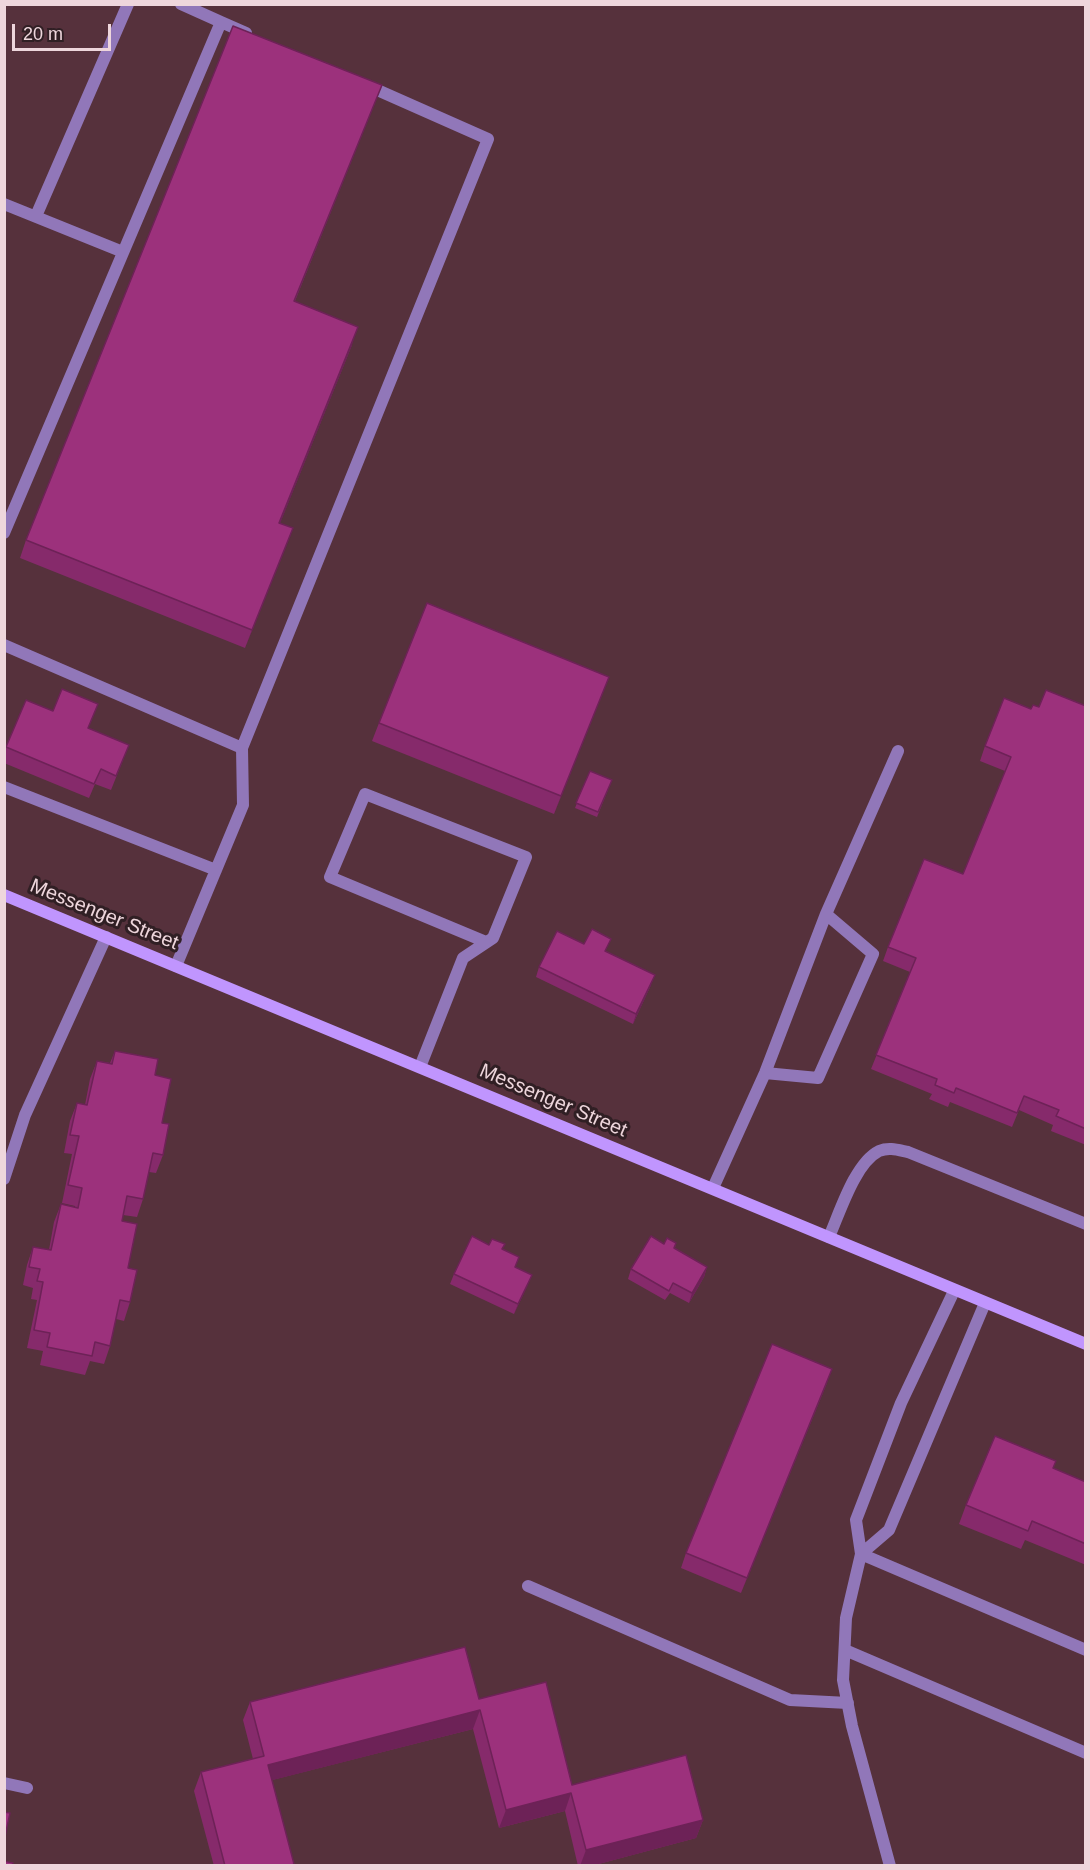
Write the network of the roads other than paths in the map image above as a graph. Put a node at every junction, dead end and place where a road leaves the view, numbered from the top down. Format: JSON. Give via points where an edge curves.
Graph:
{"nodes":[{"id":1,"x":128,"y":4,"type":"edge"},
{"id":2,"x":181,"y":4,"type":"edge"},
{"id":3,"x":220,"y":22,"type":"junction"},
{"id":4,"x":253,"y":36,"type":"edge"},
{"id":5,"x":349,"y":78,"type":"edge"},
{"id":6,"x":4,"y":204,"type":"edge"},
{"id":7,"x":36,"y":216,"type":"junction"},
{"id":8,"x":123,"y":252,"type":"junction"},
{"id":9,"x":4,"y":533,"type":"edge"},
{"id":10,"x":4,"y":645,"type":"edge"},
{"id":11,"x":242,"y":748,"type":"junction"},
{"id":12,"x":898,"y":751,"type":"dead end"},
{"id":13,"x":4,"y":787,"type":"edge"},
{"id":14,"x":216,"y":870,"type":"junction"},
{"id":15,"x":4,"y":896,"type":"edge"},
{"id":16,"x":826,"y":914,"type":"junction"},
{"id":17,"x":106,"y":937,"type":"junction"},
{"id":18,"x":486,"y":942,"type":"junction"},
{"id":19,"x":176,"y":966,"type":"junction"},
{"id":20,"x":420,"y":1067,"type":"junction"},
{"id":21,"x":765,"y":1073,"type":"junction"},
{"id":22,"x":4,"y":1179,"type":"edge"},
{"id":23,"x":713,"y":1188,"type":"junction"},
{"id":24,"x":1086,"y":1224,"type":"edge"},
{"id":25,"x":829,"y":1237,"type":"junction"},
{"id":26,"x":954,"y":1291,"type":"junction"},
{"id":27,"x":985,"y":1303,"type":"junction"},
{"id":28,"x":1086,"y":1344,"type":"edge"},
{"id":29,"x":861,"y":1554,"type":"junction"},
{"id":30,"x":528,"y":1586,"type":"dead end"},
{"id":31,"x":845,"y":1650,"type":"junction"},
{"id":32,"x":1086,"y":1650,"type":"edge"},
{"id":33,"x":848,"y":1703,"type":"junction"},
{"id":34,"x":1086,"y":1753,"type":"edge"},
{"id":35,"x":4,"y":1783,"type":"edge"},
{"id":36,"x":27,"y":1788,"type":"dead end"},
{"id":37,"x":890,"y":1866,"type":"edge"}],
"edges":[{"from":1,"to":7,"type":"street"},
{"from":2,"to":3,"type":"street"},
{"from":3,"to":4,"type":"street"},
{"from":3,"to":8,"type":"street"},
{"from":5,"to":11,"type":"street","via":[[488,139]]},
{"from":6,"to":7,"type":"street"},
{"from":7,"to":8,"type":"street"},
{"from":8,"to":9,"type":"street"},
{"from":10,"to":11,"type":"street"},
{"from":11,"to":14,"type":"street","via":[[243,804]]},
{"from":12,"to":16,"type":"street"},
{"from":13,"to":14,"type":"street"},
{"from":14,"to":19,"type":"street"},
{"from":15,"to":17,"type":"main road","name":"Messenger Street"},
{"from":16,"to":21,"type":"street"},
{"from":16,"to":21,"type":"street","via":[[873,954],[819,1078]]},
{"from":17,"to":19,"type":"main road","name":"Messenger Street"},
{"from":17,"to":22,"type":"street","via":[[25,1115]]},
{"from":18,"to":18,"type":"street","via":[[492,938],[526,857],[365,794],[330,877]]},
{"from":18,"to":20,"type":"street","via":[[464,958]]},
{"from":19,"to":20,"type":"main road","name":"Messenger Street"},
{"from":20,"to":23,"type":"main road","name":"Messenger Street"},
{"from":21,"to":23,"type":"street"},
{"from":23,"to":25,"type":"main road","name":"Messenger Street"},
{"from":24,"to":25,"type":"street","via":[[894,1149],[880,1151],[861,1167]]},
{"from":25,"to":26,"type":"main road","name":"Messenger Street"},
{"from":26,"to":27,"type":"main road","name":"Messenger Street"},
{"from":26,"to":29,"type":"street","via":[[902,1403],[856,1520]]},
{"from":27,"to":28,"type":"main road","name":"Messenger Street"},
{"from":27,"to":29,"type":"street","via":[[889,1530]]},
{"from":29,"to":31,"type":"street","via":[[846,1618]]},
{"from":29,"to":32,"type":"street"},
{"from":30,"to":33,"type":"street","via":[[790,1700]]},
{"from":31,"to":33,"type":"street","via":[[843,1680]]},
{"from":31,"to":34,"type":"street"},
{"from":33,"to":37,"type":"street"},
{"from":35,"to":36,"type":"street"}]}
